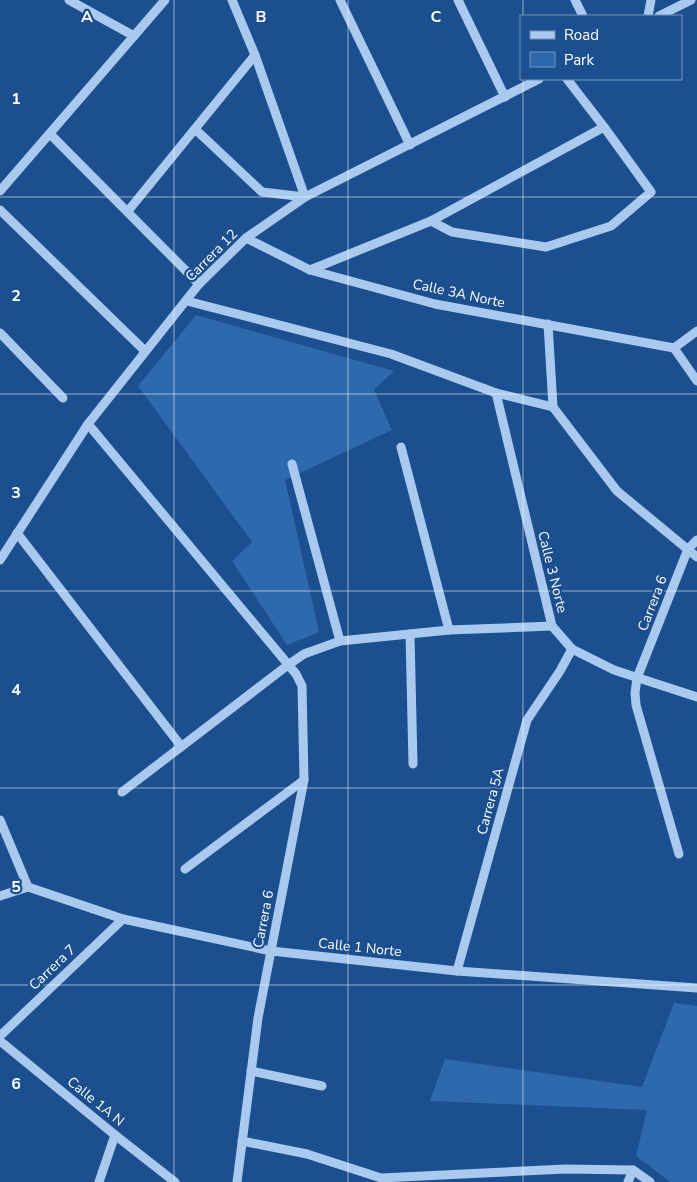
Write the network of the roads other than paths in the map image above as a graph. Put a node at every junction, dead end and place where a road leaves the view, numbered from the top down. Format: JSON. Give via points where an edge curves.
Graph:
{"nodes":[{"id":1,"x":69,"y":0,"type":"edge"},
{"id":2,"x":166,"y":0,"type":"edge"},
{"id":3,"x":232,"y":0,"type":"edge"},
{"id":4,"x":340,"y":0,"type":"edge"},
{"id":5,"x":458,"y":0,"type":"edge"},
{"id":6,"x":575,"y":0,"type":"edge"},
{"id":7,"x":651,"y":0,"type":"edge"},
{"id":8,"x":691,"y":0,"type":"edge"},
{"id":9,"x":582,"y":15,"type":"edge"},
{"id":10,"x":648,"y":15,"type":"edge"},
{"id":11,"x":661,"y":15,"type":"edge"},
{"id":12,"x":134,"y":36,"type":"junction"},
{"id":13,"x":255,"y":55,"type":"junction"},
{"id":14,"x":537,"y":80,"type":"edge"},
{"id":15,"x":568,"y":80,"type":"edge"},
{"id":16,"x":505,"y":97,"type":"junction"},
{"id":17,"x":604,"y":127,"type":"junction"},
{"id":18,"x":195,"y":129,"type":"junction"},
{"id":19,"x":50,"y":134,"type":"junction"},
{"id":20,"x":410,"y":145,"type":"junction"},
{"id":21,"x":0,"y":191,"type":"edge"},
{"id":22,"x":305,"y":197,"type":"junction"},
{"id":23,"x":0,"y":210,"type":"edge"},
{"id":24,"x":128,"y":211,"type":"junction"},
{"id":25,"x":431,"y":221,"type":"junction"},
{"id":26,"x":246,"y":238,"type":"junction"},
{"id":27,"x":310,"y":270,"type":"junction"},
{"id":28,"x":199,"y":284,"type":"junction"},
{"id":29,"x":187,"y":301,"type":"junction"},
{"id":30,"x":548,"y":324,"type":"junction"},
{"id":31,"x":697,"y":331,"type":"edge"},
{"id":32,"x":0,"y":333,"type":"edge"},
{"id":33,"x":674,"y":348,"type":"junction"},
{"id":34,"x":145,"y":352,"type":"junction"},
{"id":35,"x":697,"y":381,"type":"edge"},
{"id":36,"x":496,"y":393,"type":"junction"},
{"id":37,"x":63,"y":398,"type":"dead end"},
{"id":38,"x":553,"y":407,"type":"junction"},
{"id":39,"x":88,"y":424,"type":"junction"},
{"id":40,"x":401,"y":447,"type":"dead end"},
{"id":41,"x":292,"y":464,"type":"dead end"},
{"id":42,"x":17,"y":533,"type":"junction"},
{"id":43,"x":697,"y":540,"type":"edge"},
{"id":44,"x":688,"y":548,"type":"junction"},
{"id":45,"x":697,"y":557,"type":"edge"},
{"id":46,"x":0,"y":560,"type":"edge"},
{"id":47,"x":552,"y":626,"type":"junction"},
{"id":48,"x":449,"y":630,"type":"junction"},
{"id":49,"x":410,"y":634,"type":"junction"},
{"id":50,"x":340,"y":641,"type":"junction"},
{"id":51,"x":572,"y":649,"type":"junction"},
{"id":52,"x":288,"y":665,"type":"junction"},
{"id":53,"x":637,"y":678,"type":"junction"},
{"id":54,"x":697,"y":697,"type":"edge"},
{"id":55,"x":181,"y":746,"type":"junction"},
{"id":56,"x":412,"y":764,"type":"dead end"},
{"id":57,"x":304,"y":780,"type":"junction"},
{"id":58,"x":122,"y":792,"type":"dead end"},
{"id":59,"x":0,"y":820,"type":"edge"},
{"id":60,"x":679,"y":854,"type":"dead end"},
{"id":61,"x":185,"y":869,"type":"dead end"},
{"id":62,"x":28,"y":887,"type":"junction"},
{"id":63,"x":0,"y":896,"type":"edge"},
{"id":64,"x":123,"y":919,"type":"junction"},
{"id":65,"x":271,"y":951,"type":"junction"},
{"id":66,"x":458,"y":971,"type":"junction"},
{"id":67,"x":697,"y":988,"type":"edge"},
{"id":68,"x":0,"y":1036,"type":"edge"},
{"id":69,"x":0,"y":1041,"type":"edge"},
{"id":70,"x":251,"y":1072,"type":"junction"},
{"id":71,"x":322,"y":1086,"type":"dead end"},
{"id":72,"x":115,"y":1135,"type":"junction"},
{"id":73,"x":242,"y":1141,"type":"junction"},
{"id":74,"x":633,"y":1170,"type":"junction"},
{"id":75,"x":99,"y":1182,"type":"edge"},
{"id":76,"x":175,"y":1182,"type":"edge"},
{"id":77,"x":237,"y":1182,"type":"edge"},
{"id":78,"x":628,"y":1182,"type":"edge"},
{"id":79,"x":650,"y":1182,"type":"edge"}],
"edges":[{"from":1,"to":12,"type":"street"},
{"from":2,"to":12,"type":"street"},
{"from":3,"to":13,"type":"street"},
{"from":4,"to":20,"type":"street"},
{"from":5,"to":16,"type":"street"},
{"from":6,"to":9,"type":"street"},
{"from":7,"to":10,"type":"street"},
{"from":8,"to":11,"type":"street"},
{"from":12,"to":19,"type":"street"},
{"from":13,"to":18,"type":"street"},
{"from":13,"to":22,"type":"street"},
{"from":14,"to":16,"type":"street","name":"Carrera 12"},
{"from":15,"to":17,"type":"street"},
{"from":16,"to":20,"type":"street","name":"Carrera 12"},
{"from":17,"to":25,"type":"street"},
{"from":17,"to":25,"type":"street","via":[[651,192],[611,226],[546,247],[452,232]]},
{"from":18,"to":22,"type":"street","via":[[262,192]]},
{"from":18,"to":24,"type":"street"},
{"from":19,"to":21,"type":"street"},
{"from":19,"to":24,"type":"street"},
{"from":20,"to":22,"type":"street","name":"Carrera 12"},
{"from":22,"to":26,"type":"street","name":"Carrera 12"},
{"from":23,"to":34,"type":"street"},
{"from":24,"to":28,"type":"street"},
{"from":25,"to":27,"type":"street"},
{"from":26,"to":27,"type":"street","name":"Calle 3A Norte"},
{"from":26,"to":28,"type":"street","name":"Carrera 12"},
{"from":27,"to":30,"type":"street","name":"Calle 3A Norte","via":[[435,304]]},
{"from":28,"to":29,"type":"street","name":"Carrera 12"},
{"from":29,"to":34,"type":"street","name":"Carrera 12"},
{"from":29,"to":36,"type":"street","via":[[391,354]]},
{"from":30,"to":33,"type":"street","name":"Calle 3A Norte"},
{"from":30,"to":38,"type":"street"},
{"from":31,"to":33,"type":"street"},
{"from":32,"to":37,"type":"street"},
{"from":33,"to":35,"type":"street"},
{"from":34,"to":39,"type":"street","name":"Carrera 12"},
{"from":36,"to":38,"type":"street"},
{"from":36,"to":47,"type":"street","name":"Calle 3 Norte"},
{"from":38,"to":44,"type":"street","via":[[617,491]]},
{"from":39,"to":42,"type":"street","name":"Carrera 12"},
{"from":39,"to":52,"type":"street","name":"Carrera 6"},
{"from":40,"to":48,"type":"street"},
{"from":41,"to":50,"type":"street"},
{"from":42,"to":46,"type":"street","name":"Carrera 12"},
{"from":42,"to":55,"type":"street"},
{"from":43,"to":44,"type":"street","name":"Carrera 6"},
{"from":44,"to":45,"type":"street"},
{"from":44,"to":53,"type":"street","name":"Carrera 6"},
{"from":47,"to":48,"type":"street"},
{"from":47,"to":51,"type":"street","name":"Calle 3 Norte"},
{"from":48,"to":49,"type":"street"},
{"from":49,"to":50,"type":"street"},
{"from":49,"to":56,"type":"street"},
{"from":50,"to":52,"type":"street","via":[[304,654]]},
{"from":51,"to":53,"type":"street","name":"Calle 3 Norte"},
{"from":51,"to":66,"type":"street","name":"Carrera 5A","via":[[527,720]]},
{"from":52,"to":55,"type":"street"},
{"from":52,"to":57,"type":"street","name":"Carrera 6","via":[[302,686]]},
{"from":53,"to":54,"type":"street","name":"Calle 3 Norte"},
{"from":53,"to":60,"type":"street","name":"Carrera 6","via":[[636,705]]},
{"from":55,"to":58,"type":"street"},
{"from":57,"to":61,"type":"street"},
{"from":57,"to":65,"type":"street","name":"Carrera 6"},
{"from":59,"to":62,"type":"street"},
{"from":62,"to":63,"type":"street"},
{"from":62,"to":64,"type":"street","name":"Calle 1 Norte"},
{"from":64,"to":65,"type":"street","name":"Calle 1 Norte"},
{"from":64,"to":68,"type":"street","name":"Carrera 7"},
{"from":65,"to":66,"type":"street","name":"Calle 1 Norte"},
{"from":65,"to":70,"type":"street","name":"Carrera 6"},
{"from":66,"to":67,"type":"street","name":"Calle 1 Norte"},
{"from":69,"to":72,"type":"street","name":"Calle 1A N"},
{"from":70,"to":71,"type":"street"},
{"from":70,"to":73,"type":"street","name":"Carrera 6"},
{"from":72,"to":75,"type":"street"},
{"from":72,"to":76,"type":"street","name":"Calle 1A N"},
{"from":73,"to":74,"type":"street","via":[[306,1154],[380,1178],[565,1169]]},
{"from":73,"to":77,"type":"street","name":"Carrera 6"},
{"from":74,"to":78,"type":"street"},
{"from":74,"to":79,"type":"street"}]}
